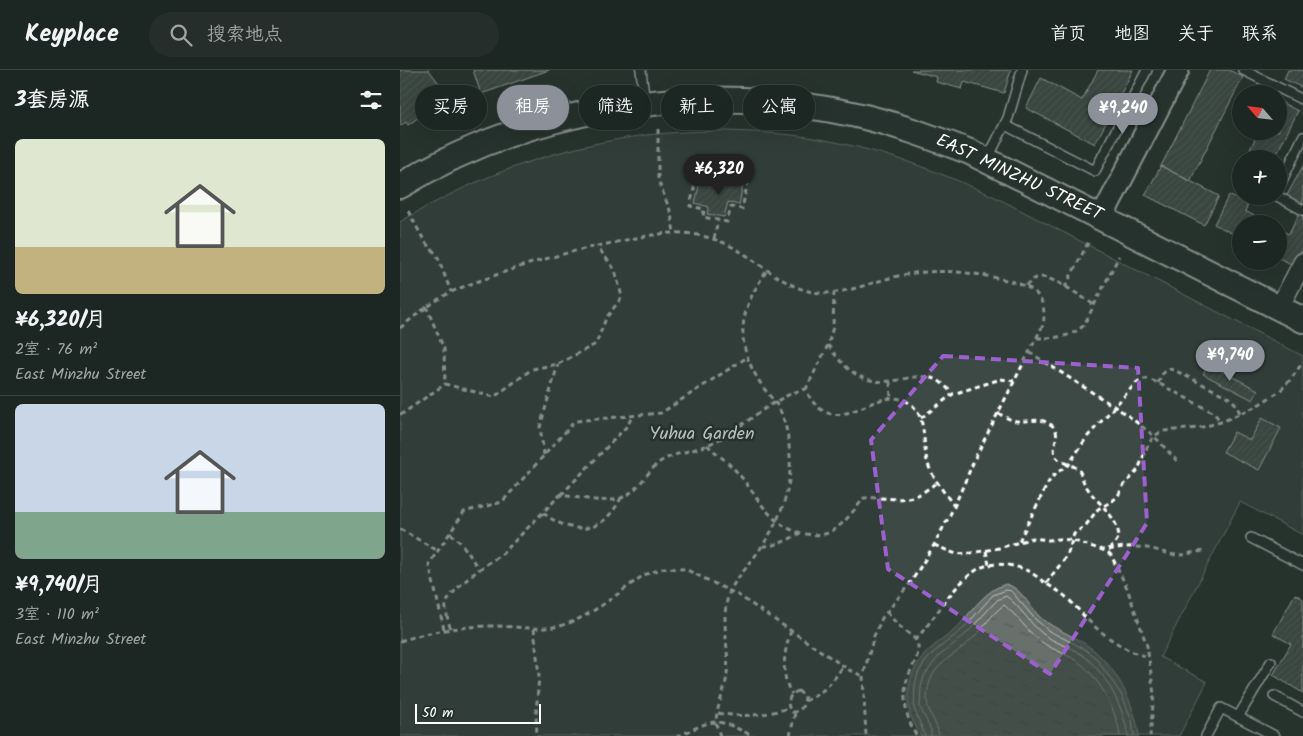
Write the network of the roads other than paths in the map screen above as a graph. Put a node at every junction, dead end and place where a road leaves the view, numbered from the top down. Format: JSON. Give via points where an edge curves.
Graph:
{"nodes":[{"id":1,"x":642,"y":70,"type":"edge"},
{"id":2,"x":1022,"y":70,"type":"edge"},
{"id":3,"x":1147,"y":70,"type":"edge"},
{"id":4,"x":1178,"y":70,"type":"edge"},
{"id":5,"x":1244,"y":70,"type":"edge"},
{"id":6,"x":643,"y":85,"type":"edge"},
{"id":7,"x":1303,"y":100,"type":"edge"},
{"id":8,"x":651,"y":104,"type":"edge"},
{"id":9,"x":579,"y":116,"type":"edge"},
{"id":10,"x":1005,"y":125,"type":"junction"},
{"id":11,"x":1303,"y":138,"type":"edge"},
{"id":12,"x":987,"y":160,"type":"junction"},
{"id":13,"x":1287,"y":171,"type":"edge"},
{"id":14,"x":400,"y":186,"type":"edge"},
{"id":15,"x":1287,"y":201,"type":"edge"},
{"id":16,"x":1303,"y":210,"type":"edge"},
{"id":17,"x":1102,"y":218,"type":"junction"},
{"id":18,"x":1303,"y":262,"type":"edge"},
{"id":19,"x":1279,"y":308,"type":"junction"},
{"id":20,"x":1303,"y":320,"type":"edge"},
{"id":21,"x":1251,"y":538,"type":"dead end"},
{"id":22,"x":1303,"y":565,"type":"edge"},
{"id":23,"x":1271,"y":662,"type":"dead end"},
{"id":24,"x":1274,"y":696,"type":"dead end"},
{"id":25,"x":1303,"y":712,"type":"edge"},
{"id":26,"x":1238,"y":717,"type":"junction"},
{"id":27,"x":1206,"y":736,"type":"edge"},
{"id":28,"x":1274,"y":736,"type":"edge"}],
"edges":[{"from":1,"to":6,"type":"lane"},
{"from":2,"to":10,"type":"lane"},
{"from":3,"to":10,"type":"lane","via":[[1095,171]]},
{"from":4,"to":17,"type":"street"},
{"from":5,"to":7,"type":"lane"},
{"from":8,"to":12,"type":"main road","name":"EAST MINZHU STREET","via":[[728,100],[811,107],[892,124]]},
{"from":9,"to":14,"type":"main road","name":"EAST MINZHU STREET","via":[[484,145]]},
{"from":10,"to":12,"type":"lane"},
{"from":11,"to":13,"type":"lane"},
{"from":12,"to":17,"type":"main road","name":"EAST MINZHU STREET"},
{"from":15,"to":16,"type":"lane"},
{"from":17,"to":19,"type":"main road","name":"EAST MINZHU STREET"},
{"from":18,"to":19,"type":"street"},
{"from":19,"to":20,"type":"main road","name":"EAST MINZHU STREET"},
{"from":21,"to":22,"type":"lane"},
{"from":23,"to":26,"type":"lane"},
{"from":24,"to":25,"type":"lane"},
{"from":26,"to":27,"type":"lane","via":[[1221,708]]},
{"from":26,"to":28,"type":"lane"}]}
